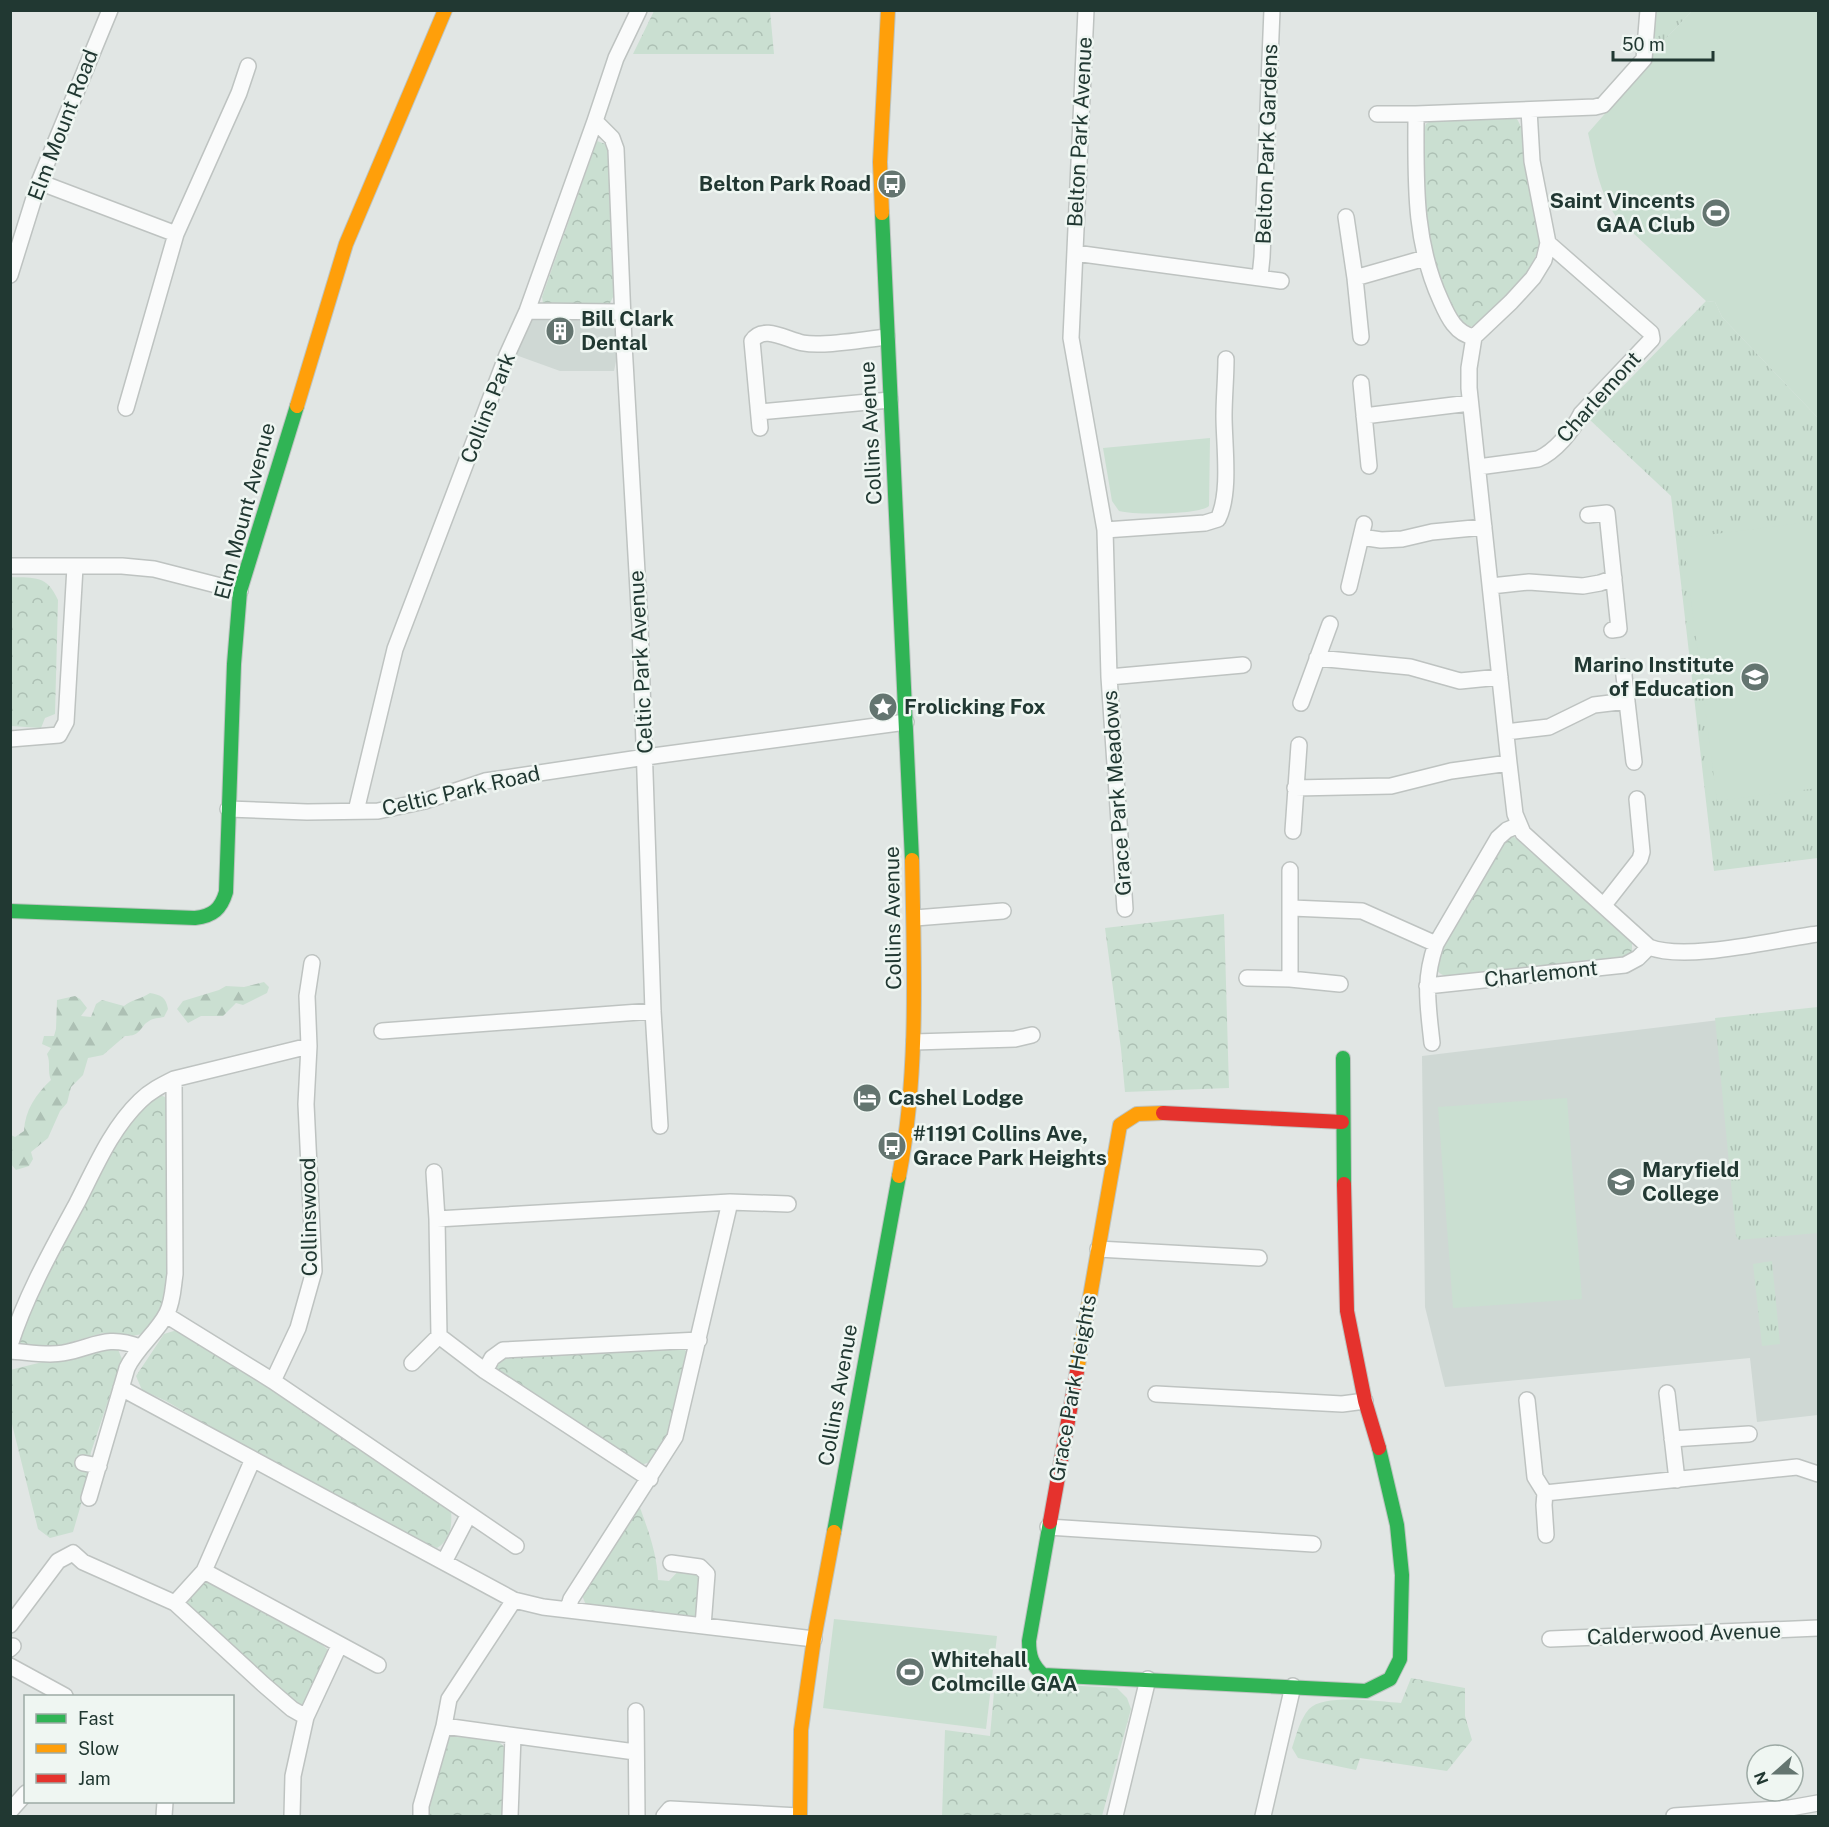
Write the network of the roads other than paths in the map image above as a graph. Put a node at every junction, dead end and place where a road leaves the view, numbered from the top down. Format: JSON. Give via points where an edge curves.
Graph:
{"nodes":[{"id":1,"x":110,"y":10,"type":"edge"},
{"id":2,"x":445,"y":10,"type":"edge"},
{"id":3,"x":639,"y":10,"type":"edge"},
{"id":4,"x":888,"y":10,"type":"edge"},
{"id":5,"x":1086,"y":10,"type":"edge"},
{"id":6,"x":1272,"y":10,"type":"edge"},
{"id":7,"x":1648,"y":10,"type":"edge"},
{"id":8,"x":248,"y":66,"type":"dead end"},
{"id":9,"x":1529,"y":110,"type":"junction"},
{"id":10,"x":1377,"y":114,"type":"dead end"},
{"id":11,"x":1416,"y":114,"type":"junction"},
{"id":12,"x":595,"y":121,"type":"junction"},
{"id":13,"x":39,"y":182,"type":"junction"},
{"id":14,"x":1346,"y":217,"type":"dead end"},
{"id":15,"x":176,"y":234,"type":"junction"},
{"id":16,"x":1548,"y":243,"type":"junction"},
{"id":17,"x":1075,"y":254,"type":"junction"},
{"id":18,"x":1425,"y":258,"type":"junction"},
{"id":19,"x":10,"y":274,"type":"edge"},
{"id":20,"x":1260,"y":278,"type":"junction"},
{"id":21,"x":1355,"y":278,"type":"junction"},
{"id":22,"x":1281,"y":281,"type":"dead end"},
{"id":23,"x":527,"y":311,"type":"junction"},
{"id":24,"x":622,"y":312,"type":"junction"},
{"id":25,"x":887,"y":337,"type":"junction"},
{"id":26,"x":1361,"y":337,"type":"dead end"},
{"id":27,"x":1474,"y":337,"type":"junction"},
{"id":28,"x":1226,"y":359,"type":"dead end"},
{"id":29,"x":1361,"y":383,"type":"dead end"},
{"id":30,"x":890,"y":400,"type":"junction"},
{"id":31,"x":1470,"y":403,"type":"junction"},
{"id":32,"x":126,"y":408,"type":"dead end"},
{"id":33,"x":759,"y":412,"type":"junction"},
{"id":34,"x":1364,"y":416,"type":"junction"},
{"id":35,"x":760,"y":428,"type":"dead end"},
{"id":36,"x":1369,"y":466,"type":"dead end"},
{"id":37,"x":1478,"y":467,"type":"junction"},
{"id":38,"x":1588,"y":515,"type":"dead end"},
{"id":39,"x":1484,"y":527,"type":"junction"},
{"id":40,"x":1105,"y":530,"type":"junction"},
{"id":41,"x":10,"y":566,"type":"edge"},
{"id":42,"x":75,"y":567,"type":"junction"},
{"id":43,"x":1614,"y":578,"type":"junction"},
{"id":44,"x":1348,"y":586,"type":"dead end"},
{"id":45,"x":1491,"y":586,"type":"junction"},
{"id":46,"x":240,"y":591,"type":"junction"},
{"id":47,"x":1330,"y":624,"type":"dead end"},
{"id":48,"x":1612,"y":630,"type":"dead end"},
{"id":49,"x":1317,"y":658,"type":"junction"},
{"id":50,"x":1243,"y":665,"type":"dead end"},
{"id":51,"x":1623,"y":667,"type":"dead end"},
{"id":52,"x":1500,"y":676,"type":"junction"},
{"id":53,"x":1109,"y":677,"type":"junction"},
{"id":54,"x":1628,"y":701,"type":"junction"},
{"id":55,"x":1301,"y":703,"type":"dead end"},
{"id":56,"x":906,"y":722,"type":"junction"},
{"id":57,"x":1506,"y":732,"type":"junction"},
{"id":58,"x":10,"y":739,"type":"edge"},
{"id":59,"x":1299,"y":745,"type":"dead end"},
{"id":60,"x":646,"y":757,"type":"junction"},
{"id":61,"x":1634,"y":762,"type":"dead end"},
{"id":62,"x":1509,"y":763,"type":"junction"},
{"id":63,"x":1295,"y":788,"type":"junction"},
{"id":64,"x":1637,"y":799,"type":"dead end"},
{"id":65,"x":228,"y":809,"type":"junction"},
{"id":66,"x":356,"y":811,"type":"junction"},
{"id":67,"x":1519,"y":825,"type":"junction"},
{"id":68,"x":1293,"y":831,"type":"dead end"},
{"id":69,"x":1290,"y":870,"type":"dead end"},
{"id":70,"x":1604,"y":905,"type":"junction"},
{"id":71,"x":1292,"y":908,"type":"junction"},
{"id":72,"x":1125,"y":909,"type":"dead end"},
{"id":73,"x":10,"y":911,"type":"edge"},
{"id":74,"x":1003,"y":911,"type":"dead end"},
{"id":75,"x":915,"y":918,"type":"junction"},
{"id":76,"x":1818,"y":934,"type":"edge"},
{"id":77,"x":1436,"y":944,"type":"junction"},
{"id":78,"x":1649,"y":947,"type":"junction"},
{"id":79,"x":312,"y":963,"type":"dead end"},
{"id":80,"x":1246,"y":978,"type":"dead end"},
{"id":81,"x":1290,"y":979,"type":"junction"},
{"id":82,"x":1341,"y":984,"type":"dead end"},
{"id":83,"x":1426,"y":986,"type":"junction"},
{"id":84,"x":653,"y":1011,"type":"junction"},
{"id":85,"x":382,"y":1031,"type":"dead end"},
{"id":86,"x":1032,"y":1035,"type":"dead end"},
{"id":87,"x":914,"y":1042,"type":"junction"},
{"id":88,"x":1432,"y":1042,"type":"dead end"},
{"id":89,"x":309,"y":1046,"type":"junction"},
{"id":90,"x":1344,"y":1058,"type":"dead end"},
{"id":91,"x":174,"y":1079,"type":"junction"},
{"id":92,"x":1342,"y":1122,"type":"junction"},
{"id":93,"x":660,"y":1126,"type":"dead end"},
{"id":94,"x":434,"y":1172,"type":"dead end"},
{"id":95,"x":730,"y":1202,"type":"junction"},
{"id":96,"x":789,"y":1204,"type":"dead end"},
{"id":97,"x":437,"y":1219,"type":"junction"},
{"id":98,"x":1098,"y":1249,"type":"junction"},
{"id":99,"x":1259,"y":1258,"type":"dead end"},
{"id":100,"x":166,"y":1315,"type":"junction"},
{"id":101,"x":439,"y":1336,"type":"junction"},
{"id":102,"x":699,"y":1340,"type":"junction"},
{"id":103,"x":10,"y":1345,"type":"edge"},
{"id":104,"x":140,"y":1347,"type":"junction"},
{"id":105,"x":10,"y":1351,"type":"edge"},
{"id":106,"x":412,"y":1364,"type":"dead end"},
{"id":107,"x":484,"y":1371,"type":"junction"},
{"id":108,"x":273,"y":1381,"type":"junction"},
{"id":109,"x":121,"y":1388,"type":"junction"},
{"id":110,"x":1667,"y":1393,"type":"dead end"},
{"id":111,"x":1156,"y":1394,"type":"dead end"},
{"id":112,"x":1527,"y":1400,"type":"dead end"},
{"id":113,"x":1365,"y":1401,"type":"junction"},
{"id":114,"x":1749,"y":1434,"type":"dead end"},
{"id":115,"x":1672,"y":1439,"type":"junction"},
{"id":116,"x":253,"y":1459,"type":"junction"},
{"id":117,"x":83,"y":1463,"type":"dead end"},
{"id":118,"x":99,"y":1466,"type":"junction"},
{"id":119,"x":1818,"y":1474,"type":"edge"},
{"id":120,"x":650,"y":1479,"type":"junction"},
{"id":121,"x":1677,"y":1480,"type":"junction"},
{"id":122,"x":1545,"y":1493,"type":"junction"},
{"id":123,"x":89,"y":1498,"type":"dead end"},
{"id":124,"x":469,"y":1514,"type":"junction"},
{"id":125,"x":1048,"y":1527,"type":"junction"},
{"id":126,"x":1546,"y":1536,"type":"dead end"},
{"id":127,"x":1313,"y":1544,"type":"dead end"},
{"id":128,"x":516,"y":1546,"type":"dead end"},
{"id":129,"x":444,"y":1562,"type":"junction"},
{"id":130,"x":671,"y":1563,"type":"dead end"},
{"id":131,"x":204,"y":1571,"type":"junction"},
{"id":132,"x":514,"y":1600,"type":"junction"},
{"id":133,"x":175,"y":1603,"type":"junction"},
{"id":134,"x":568,"y":1609,"type":"junction"},
{"id":135,"x":10,"y":1625,"type":"edge"},
{"id":136,"x":703,"y":1626,"type":"junction"},
{"id":137,"x":1818,"y":1628,"type":"edge"},
{"id":138,"x":814,"y":1639,"type":"junction"},
{"id":139,"x":1550,"y":1639,"type":"dead end"},
{"id":140,"x":339,"y":1646,"type":"junction"},
{"id":141,"x":378,"y":1665,"type":"dead end"},
{"id":142,"x":10,"y":1666,"type":"edge"},
{"id":143,"x":1148,"y":1679,"type":"junction"},
{"id":144,"x":1293,"y":1686,"type":"junction"},
{"id":145,"x":63,"y":1695,"type":"edge"},
{"id":146,"x":636,"y":1711,"type":"dead end"},
{"id":147,"x":306,"y":1717,"type":"junction"},
{"id":148,"x":444,"y":1726,"type":"junction"},
{"id":149,"x":513,"y":1736,"type":"junction"},
{"id":150,"x":635,"y":1752,"type":"junction"},
{"id":151,"x":24,"y":1795,"type":"edge"},
{"id":152,"x":1818,"y":1803,"type":"edge"},
{"id":153,"x":10,"y":1811,"type":"edge"},
{"id":154,"x":292,"y":1816,"type":"edge"},
{"id":155,"x":421,"y":1816,"type":"edge"},
{"id":156,"x":510,"y":1816,"type":"edge"},
{"id":157,"x":637,"y":1816,"type":"edge"},
{"id":158,"x":664,"y":1816,"type":"edge"},
{"id":159,"x":799,"y":1816,"type":"edge"},
{"id":160,"x":1115,"y":1816,"type":"edge"},
{"id":161,"x":1263,"y":1816,"type":"edge"},
{"id":162,"x":1674,"y":1816,"type":"edge"}],
"edges":[{"from":1,"to":13,"type":"street","name":"Elm Mount Road"},
{"from":2,"to":46,"type":"street","name":"Elm Mount Avenue","via":[[346,244]]},
{"from":3,"to":12,"type":"street","name":"Collins Park","via":[[616,58]]},
{"from":4,"to":25,"type":"street","name":"Collins Avenue","via":[[880,162]]},
{"from":5,"to":17,"type":"street","name":"Belton Park Avenue"},
{"from":6,"to":20,"type":"street","name":"Belton Park Gardens"},
{"from":7,"to":9,"type":"street","via":[[1644,59],[1603,105]]},
{"from":8,"to":15,"type":"street"},
{"from":9,"to":11,"type":"street"},
{"from":9,"to":16,"type":"street","via":[[1532,161]]},
{"from":10,"to":11,"type":"street"},
{"from":11,"to":18,"type":"street","via":[[1418,215]]},
{"from":12,"to":23,"type":"street","name":"Collins Park"},
{"from":12,"to":24,"type":"street","name":"Celtic Park Avenue","via":[[612,138],[616,149]]},
{"from":13,"to":15,"type":"street"},
{"from":13,"to":19,"type":"street","name":"Elm Mount Road"},
{"from":14,"to":21,"type":"street"},
{"from":15,"to":32,"type":"street"},
{"from":16,"to":27,"type":"street","via":[[1544,260],[1533,278]]},
{"from":16,"to":37,"type":"street","name":"Charlemont","via":[[1651,333],[1652,339],[1546,456]]},
{"from":17,"to":20,"type":"street"},
{"from":17,"to":40,"type":"street","name":"Grace Park Meadows","via":[[1071,346]]},
{"from":18,"to":21,"type":"street"},
{"from":18,"to":27,"type":"street","via":[[1447,314],[1458,330]]},
{"from":20,"to":22,"type":"street"},
{"from":21,"to":26,"type":"street"},
{"from":23,"to":24,"type":"street"},
{"from":23,"to":66,"type":"street","name":"Collins Park","via":[[395,650]]},
{"from":24,"to":60,"type":"street","name":"Celtic Park Avenue"},
{"from":25,"to":30,"type":"street","name":"Collins Avenue"},
{"from":25,"to":33,"type":"street","via":[[805,343],[760,333],[752,341]]},
{"from":27,"to":31,"type":"street","via":[[1469,368]]},
{"from":28,"to":40,"type":"street","via":[[1225,472],[1223,509],[1218,519]]},
{"from":29,"to":34,"type":"street"},
{"from":30,"to":33,"type":"street"},
{"from":30,"to":56,"type":"street","name":"Collins Avenue"},
{"from":31,"to":34,"type":"street"},
{"from":31,"to":37,"type":"street"},
{"from":33,"to":35,"type":"street"},
{"from":34,"to":36,"type":"street"},
{"from":37,"to":39,"type":"street"},
{"from":38,"to":43,"type":"street","via":[[1607,513]]},
{"from":39,"to":44,"type":"street","via":[[1432,532],[1402,540],[1381,540],[1362,530]]},
{"from":39,"to":45,"type":"street"},
{"from":40,"to":53,"type":"street","name":"Grace Park Meadows"},
{"from":41,"to":42,"type":"street"},
{"from":42,"to":46,"type":"street","via":[[154,569]]},
{"from":42,"to":58,"type":"street","via":[[66,722],[59,735]]},
{"from":43,"to":45,"type":"street","via":[[1583,586],[1529,582]]},
{"from":43,"to":48,"type":"street","via":[[1619,629]]},
{"from":45,"to":52,"type":"street"},
{"from":46,"to":65,"type":"street","name":"Elm Mount Avenue"},
{"from":47,"to":49,"type":"street"},
{"from":49,"to":52,"type":"street","via":[[1410,667],[1460,681]]},
{"from":49,"to":55,"type":"street"},
{"from":50,"to":53,"type":"street","name":"Grace Park Meadows"},
{"from":51,"to":54,"type":"street"},
{"from":52,"to":57,"type":"street"},
{"from":53,"to":72,"type":"street","name":"Grace Park Meadows"},
{"from":54,"to":57,"type":"street","via":[[1594,705],[1549,727]]},
{"from":54,"to":61,"type":"street"},
{"from":56,"to":60,"type":"street","name":"Celtic Park Road"},
{"from":56,"to":75,"type":"street","name":"Collins Avenue"},
{"from":57,"to":62,"type":"street"},
{"from":59,"to":63,"type":"street"},
{"from":60,"to":66,"type":"street","name":"Celtic Park Road","via":[[485,781],[425,801],[378,811]]},
{"from":60,"to":84,"type":"street","name":"Celtic Park Avenue"},
{"from":62,"to":63,"type":"street","via":[[1444,772],[1391,786]]},
{"from":62,"to":67,"type":"street"},
{"from":63,"to":68,"type":"street"},
{"from":64,"to":70,"type":"street","via":[[1633,820],[1642,852],[1640,860]]},
{"from":65,"to":66,"type":"street","name":"Celtic Park Road"},
{"from":65,"to":73,"type":"street","name":"Elm Mount Avenue","via":[[225,900],[208,917]]},
{"from":67,"to":70,"type":"street","via":[[1530,841]]},
{"from":67,"to":77,"type":"street","via":[[1498,838]]},
{"from":69,"to":71,"type":"street"},
{"from":70,"to":78,"type":"street"},
{"from":71,"to":77,"type":"street","via":[[1362,911]]},
{"from":71,"to":81,"type":"street"},
{"from":74,"to":75,"type":"street"},
{"from":75,"to":87,"type":"street","name":"Collins Avenue"},
{"from":76,"to":78,"type":"street","via":[[1678,952]]},
{"from":77,"to":83,"type":"street"},
{"from":78,"to":83,"type":"street","name":"Charlemont","via":[[1625,965]]},
{"from":79,"to":89,"type":"street","name":"Collinswood","via":[[307,996]]},
{"from":80,"to":81,"type":"street"},
{"from":81,"to":82,"type":"street"},
{"from":83,"to":88,"type":"street"},
{"from":84,"to":85,"type":"street"},
{"from":84,"to":93,"type":"street","name":"Celtic Park Avenue"},
{"from":86,"to":87,"type":"street"},
{"from":87,"to":138,"type":"street","name":"Collins Avenue","via":[[901,1167]]},
{"from":89,"to":91,"type":"street"},
{"from":89,"to":108,"type":"street","name":"Collinswood","via":[[306,1104],[314,1271],[298,1328]]},
{"from":90,"to":92,"type":"street","name":"Grace Park Heights"},
{"from":91,"to":100,"type":"street","via":[[175,1275]]},
{"from":91,"to":103,"type":"street","via":[[140,1101],[112,1135],[36,1281]]},
{"from":92,"to":98,"type":"street","name":"Grace Park Heights","via":[[1151,1112],[1127,1118],[1120,1125]]},
{"from":92,"to":113,"type":"street","name":"Grace Park Heights","via":[[1347,1311]]},
{"from":94,"to":97,"type":"street"},
{"from":95,"to":96,"type":"street"},
{"from":95,"to":97,"type":"street"},
{"from":95,"to":102,"type":"street"},
{"from":97,"to":101,"type":"street"},
{"from":98,"to":99,"type":"street"},
{"from":98,"to":125,"type":"street","name":"Grace Park Heights"},
{"from":100,"to":104,"type":"street"},
{"from":100,"to":108,"type":"street"},
{"from":101,"to":106,"type":"street"},
{"from":101,"to":107,"type":"street"},
{"from":102,"to":107,"type":"street","via":[[503,1350]]},
{"from":102,"to":120,"type":"street","via":[[675,1437]]},
{"from":104,"to":105,"type":"street","via":[[107,1340],[61,1353]]},
{"from":104,"to":109,"type":"street"},
{"from":107,"to":120,"type":"street"},
{"from":108,"to":124,"type":"street"},
{"from":109,"to":116,"type":"street"},
{"from":109,"to":118,"type":"street"},
{"from":110,"to":115,"type":"street"},
{"from":111,"to":113,"type":"street","via":[[1342,1404]]},
{"from":112,"to":122,"type":"street","via":[[1535,1477]]},
{"from":113,"to":144,"type":"street","name":"Grace Park Heights","via":[[1397,1525],[1402,1575],[1400,1659],[1390,1679],[1366,1690]]},
{"from":114,"to":115,"type":"street"},
{"from":115,"to":121,"type":"street"},
{"from":116,"to":129,"type":"street"},
{"from":116,"to":131,"type":"street"},
{"from":117,"to":118,"type":"street"},
{"from":118,"to":123,"type":"street"},
{"from":119,"to":121,"type":"street","via":[[1797,1467]]},
{"from":120,"to":134,"type":"street"},
{"from":121,"to":122,"type":"street"},
{"from":122,"to":126,"type":"street"},
{"from":124,"to":128,"type":"street"},
{"from":124,"to":129,"type":"street"},
{"from":125,"to":127,"type":"street"},
{"from":125,"to":143,"type":"street","name":"Grace Park Heights","via":[[1029,1648],[1036,1670],[1043,1675]]},
{"from":129,"to":132,"type":"street"},
{"from":130,"to":136,"type":"street","via":[[700,1567],[707,1574]]},
{"from":131,"to":133,"type":"street"},
{"from":131,"to":140,"type":"street"},
{"from":132,"to":134,"type":"street"},
{"from":132,"to":148,"type":"street","via":[[449,1699]]},
{"from":133,"to":135,"type":"street","via":[[83,1562],[73,1553],[58,1561]]},
{"from":133,"to":147,"type":"street","via":[[291,1709]]},
{"from":134,"to":136,"type":"street"},
{"from":136,"to":138,"type":"street"},
{"from":137,"to":139,"type":"street","name":"Calderwood Avenue"},
{"from":138,"to":159,"type":"street","name":"Collins Avenue","via":[[801,1730]]},
{"from":140,"to":141,"type":"street"},
{"from":140,"to":147,"type":"street"},
{"from":142,"to":145,"type":"street"},
{"from":143,"to":144,"type":"street","name":"Grace Park Heights"},
{"from":143,"to":160,"type":"street"},
{"from":144,"to":161,"type":"street"},
{"from":146,"to":150,"type":"street"},
{"from":147,"to":154,"type":"street","via":[[293,1776]]},
{"from":148,"to":149,"type":"street"},
{"from":148,"to":155,"type":"street"},
{"from":149,"to":150,"type":"street"},
{"from":149,"to":156,"type":"street"},
{"from":150,"to":157,"type":"street"},
{"from":151,"to":153,"type":"street"},
{"from":152,"to":162,"type":"street"},
{"from":158,"to":159,"type":"street","via":[[670,1809]]}]}
